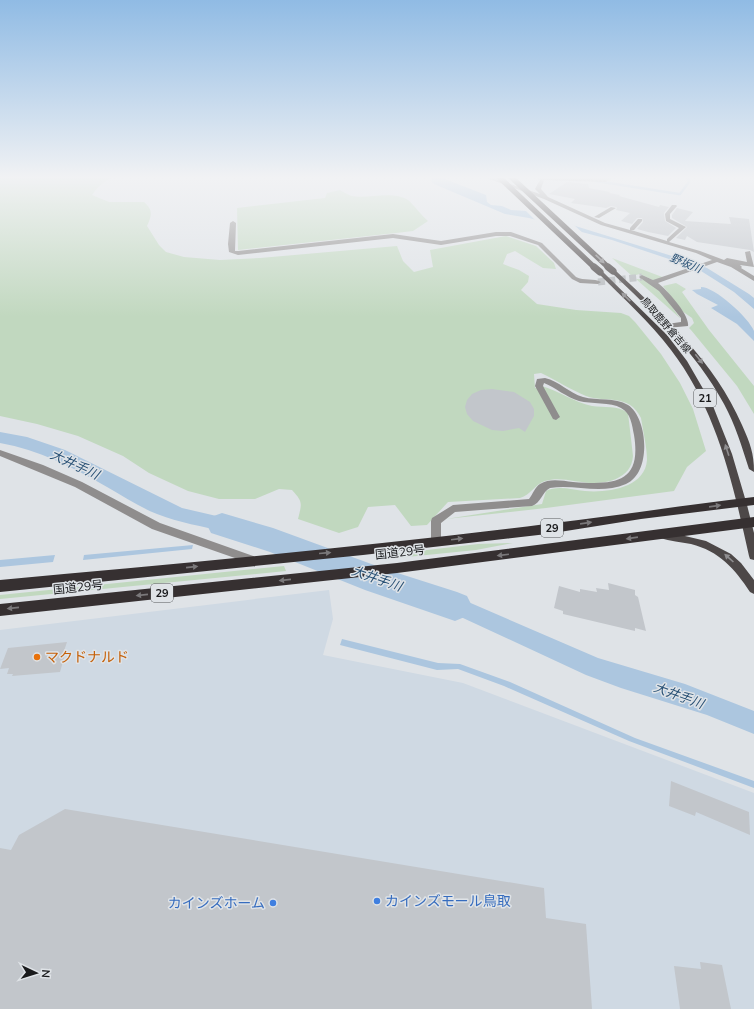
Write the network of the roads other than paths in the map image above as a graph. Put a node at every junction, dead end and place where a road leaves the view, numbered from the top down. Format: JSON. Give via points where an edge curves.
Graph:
{"nodes":[{"id":1,"x":233,"y":223,"type":"dead end"},
{"id":2,"x":548,"y":223,"type":"edge"},
{"id":3,"x":561,"y":223,"type":"edge"},
{"id":4,"x":601,"y":223,"type":"edge"},
{"id":5,"x":615,"y":223,"type":"edge"},
{"id":6,"x":637,"y":223,"type":"edge"},
{"id":7,"x":670,"y":223,"type":"edge"},
{"id":8,"x":632,"y":229,"type":"junction"},
{"id":9,"x":670,"y":240,"type":"junction"},
{"id":10,"x":748,"y":252,"type":"dead end"},
{"id":11,"x":717,"y":260,"type":"junction"},
{"id":12,"x":753,"y":265,"type":"edge"},
{"id":13,"x":733,"y":266,"type":"junction"},
{"id":14,"x":642,"y":277,"type":"tunnel mouth"},
{"id":15,"x":754,"y":279,"type":"edge"},
{"id":16,"x":598,"y":282,"type":"tunnel mouth"},
{"id":17,"x":655,"y":282,"type":"junction"},
{"id":18,"x":670,"y":326,"type":"junction"},
{"id":19,"x":556,"y":417,"type":"dead end"},
{"id":20,"x":740,"y":428,"type":"junction"},
{"id":21,"x":754,"y":448,"type":"edge"},
{"id":22,"x":0,"y":453,"type":"edge"},
{"id":23,"x":754,"y":469,"type":"edge"},
{"id":24,"x":754,"y":501,"type":"edge"},
{"id":25,"x":741,"y":503,"type":"junction"},
{"id":26,"x":750,"y":523,"type":"edge"},
{"id":27,"x":660,"y":534,"type":"junction"},
{"id":28,"x":436,"y":541,"type":"junction"},
{"id":29,"x":754,"y":556,"type":"edge"},
{"id":30,"x":252,"y":560,"type":"junction"},
{"id":31,"x":0,"y":586,"type":"edge"},
{"id":32,"x":754,"y":588,"type":"edge"},
{"id":33,"x":0,"y":610,"type":"edge"}],
"edges":[{"from":1,"to":16,"type":"street","via":[[232,252],[238,253],[393,236],[441,243],[501,233],[517,235],[540,244],[574,278]]},
{"from":25,"to":2,"type":"main road","name":"鳥取鹿野倉吉線","number":"21","one_way":true,"bridge":true,"via":[[720,432],[694,378],[675,349],[658,329]]},
{"from":3,"to":18,"type":"main road","name":"鳥取鹿野倉吉線","number":"21","one_way":true,"bridge":true},
{"from":4,"to":11,"type":"street"},
{"from":5,"to":8,"type":"street"},
{"from":6,"to":8,"type":"street"},
{"from":7,"to":9,"type":"street","via":[[683,227]]},
{"from":8,"to":9,"type":"street"},
{"from":9,"to":12,"type":"street","via":[[735,263]]},
{"from":10,"to":12,"type":"street"},
{"from":11,"to":13,"type":"street"},
{"from":11,"to":17,"type":"street"},
{"from":12,"to":13,"type":"street"},
{"from":13,"to":15,"type":"street"},
{"from":14,"to":17,"type":"street"},
{"from":17,"to":18,"type":"street","via":[[684,318],[685,324]]},
{"from":18,"to":20,"type":"main road","name":"鳥取鹿野倉吉線","number":"21","one_way":true,"via":[[708,371]]},
{"from":19,"to":28,"type":"street","via":[[539,386],[540,381],[545,380],[581,399],[623,406],[632,413],[636,420],[641,454],[638,466],[628,480],[605,487],[546,485],[539,490],[532,502],[453,509],[436,521]]},
{"from":20,"to":21,"type":"main road"},
{"from":20,"to":23,"type":"main road","name":"鳥取鹿野倉吉線","number":"21"},
{"from":22,"to":30,"type":"street","via":[[25,461],[104,497],[143,520]]},
{"from":24,"to":25,"type":"highway","name":"国道29号","number":"29"},
{"from":25,"to":26,"type":"main road","name":"鳥取鹿野倉吉線","number":"21"},
{"from":28,"to":25,"type":"highway","name":"国道29号","number":"29","one_way":true},
{"from":26,"to":27,"type":"highway","name":"国道29号","number":"29"},
{"from":26,"to":29,"type":"main road","name":"鳥取鹿野倉吉線","number":"21"},
{"from":32,"to":27,"type":"main road","one_way":true,"via":[[736,564],[716,549],[703,543]]},
{"from":27,"to":33,"type":"highway","name":"国道29号","number":"29","one_way":true,"via":[[397,568]]},
{"from":30,"to":28,"type":"highway","name":"国道29号","number":"29","one_way":true},
{"from":31,"to":30,"type":"highway","name":"国道29号","number":"29","one_way":true}]}
